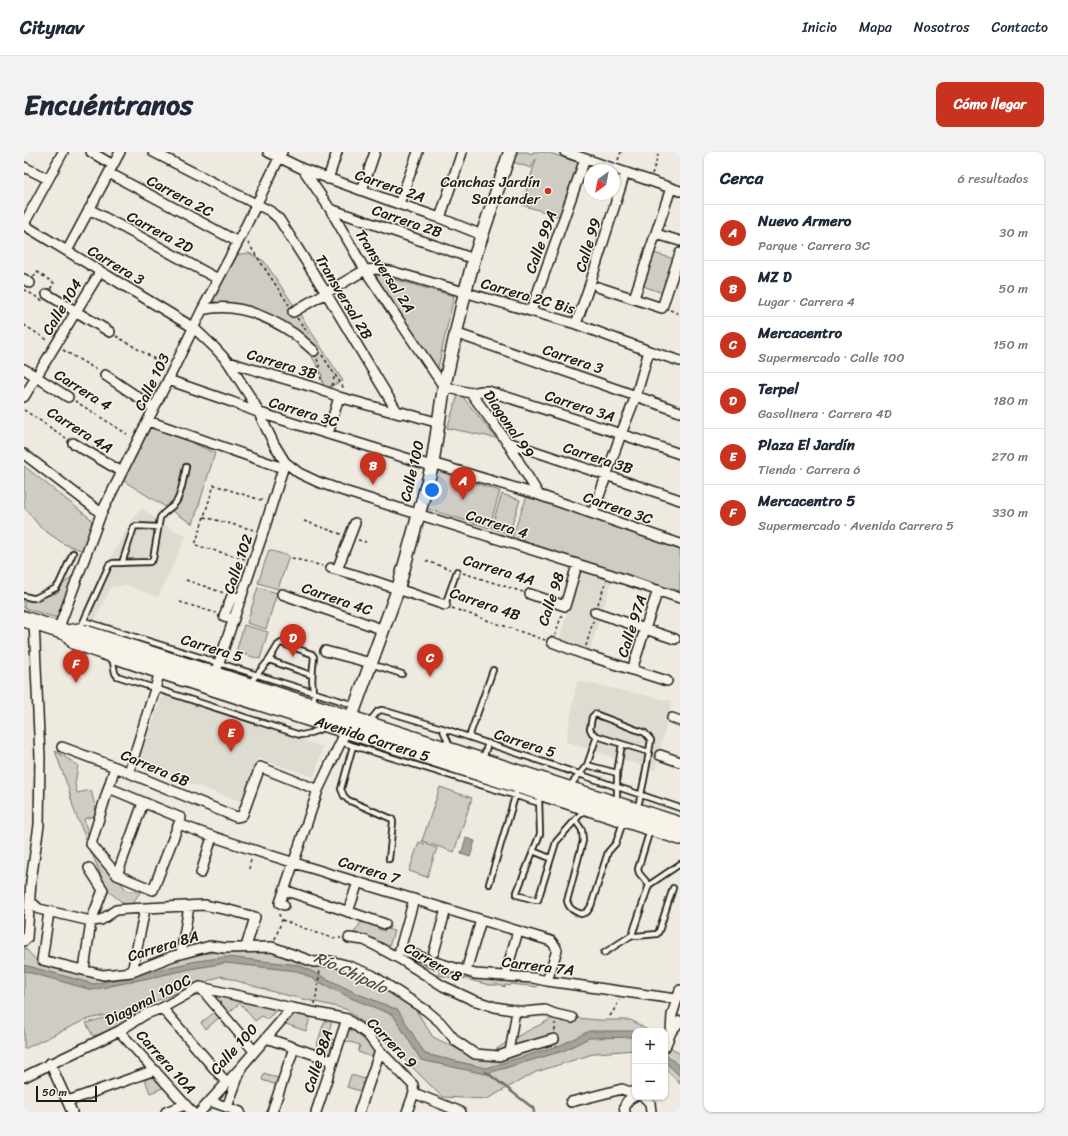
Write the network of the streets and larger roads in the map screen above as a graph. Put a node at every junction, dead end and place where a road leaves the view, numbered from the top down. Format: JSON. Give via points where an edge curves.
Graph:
{"nodes":[{"id":1,"x":63,"y":152,"type":"edge"},
{"id":2,"x":91,"y":152,"type":"edge"},
{"id":3,"x":120,"y":152,"type":"edge"},
{"id":4,"x":153,"y":152,"type":"edge"},
{"id":5,"x":268,"y":152,"type":"edge"},
{"id":6,"x":337,"y":152,"type":"edge"},
{"id":7,"x":375,"y":152,"type":"edge"},
{"id":8,"x":418,"y":152,"type":"edge"},
{"id":9,"x":462,"y":152,"type":"edge"},
{"id":10,"x":510,"y":152,"type":"edge"},
{"id":11,"x":565,"y":152,"type":"edge"},
{"id":12,"x":281,"y":155,"type":"edge"},
{"id":13,"x":585,"y":160,"type":"junction"},
{"id":14,"x":113,"y":165,"type":"junction"},
{"id":15,"x":24,"y":167,"type":"edge"},
{"id":16,"x":302,"y":169,"type":"junction"},
{"id":17,"x":108,"y":173,"type":"junction"},
{"id":18,"x":625,"y":173,"type":"junction"},
{"id":19,"x":328,"y":178,"type":"junction"},
{"id":20,"x":48,"y":179,"type":"junction"},
{"id":21,"x":671,"y":188,"type":"junction"},
{"id":22,"x":362,"y":190,"type":"junction"},
{"id":23,"x":680,"y":192,"type":"edge"},
{"id":24,"x":257,"y":204,"type":"junction"},
{"id":25,"x":399,"y":204,"type":"junction"},
{"id":26,"x":89,"y":209,"type":"junction"},
{"id":27,"x":330,"y":209,"type":"junction"},
{"id":28,"x":440,"y":218,"type":"junction"},
{"id":29,"x":24,"y":224,"type":"edge"},
{"id":30,"x":656,"y":234,"type":"junction"},
{"id":31,"x":482,"y":235,"type":"junction"},
{"id":32,"x":680,"y":241,"type":"edge"},
{"id":33,"x":238,"y":242,"type":"junction"},
{"id":34,"x":67,"y":251,"type":"junction"},
{"id":35,"x":680,"y":253,"type":"edge"},
{"id":36,"x":474,"y":259,"type":"junction"},
{"id":37,"x":365,"y":270,"type":"junction"},
{"id":38,"x":100,"y":272,"type":"junction"},
{"id":39,"x":218,"y":279,"type":"junction"},
{"id":40,"x":598,"y":287,"type":"dead end"},
{"id":41,"x":465,"y":292,"type":"junction"},
{"id":42,"x":326,"y":293,"type":"junction"},
{"id":43,"x":47,"y":294,"type":"road end"},
{"id":44,"x":634,"y":298,"type":"junction"},
{"id":45,"x":202,"y":310,"type":"junction"},
{"id":46,"x":76,"y":311,"type":"junction"},
{"id":47,"x":531,"y":311,"type":"junction"},
{"id":48,"x":293,"y":312,"type":"dead end"},
{"id":49,"x":576,"y":324,"type":"junction"},
{"id":50,"x":194,"y":328,"type":"junction"},
{"id":51,"x":110,"y":332,"type":"road end"},
{"id":52,"x":455,"y":333,"type":"junction"},
{"id":53,"x":314,"y":351,"type":"road end"},
{"id":54,"x":649,"y":351,"type":"junction"},
{"id":55,"x":680,"y":360,"type":"edge"},
{"id":56,"x":228,"y":362,"type":"junction"},
{"id":57,"x":24,"y":369,"type":"edge"},
{"id":58,"x":105,"y":375,"type":"road end"},
{"id":59,"x":36,"y":377,"type":"junction"},
{"id":60,"x":168,"y":380,"type":"junction"},
{"id":61,"x":444,"y":387,"type":"junction"},
{"id":62,"x":471,"y":393,"type":"junction"},
{"id":63,"x":636,"y":396,"type":"junction"},
{"id":64,"x":24,"y":397,"type":"edge"},
{"id":65,"x":68,"y":397,"type":"road end"},
{"id":66,"x":339,"y":397,"type":"junction"},
{"id":67,"x":151,"y":406,"type":"junction"},
{"id":68,"x":680,"y":412,"type":"edge"},
{"id":69,"x":260,"y":413,"type":"junction"},
{"id":70,"x":398,"y":413,"type":"junction"},
{"id":71,"x":148,"y":421,"type":"junction"},
{"id":72,"x":439,"y":426,"type":"junction"},
{"id":73,"x":328,"y":434,"type":"junction"},
{"id":74,"x":621,"y":434,"type":"junction"},
{"id":75,"x":507,"y":442,"type":"junction"},
{"id":76,"x":73,"y":443,"type":"road end"},
{"id":77,"x":24,"y":454,"type":"edge"},
{"id":78,"x":680,"y":454,"type":"edge"},
{"id":79,"x":432,"y":464,"type":"junction"},
{"id":80,"x":284,"y":465,"type":"junction"},
{"id":81,"x":122,"y":472,"type":"junction"},
{"id":82,"x":607,"y":475,"type":"junction"},
{"id":83,"x":538,"y":495,"type":"junction"},
{"id":84,"x":680,"y":500,"type":"edge"},
{"id":85,"x":99,"y":511,"type":"junction"},
{"id":86,"x":419,"y":514,"type":"junction"},
{"id":87,"x":594,"y":514,"type":"junction"},
{"id":88,"x":355,"y":523,"type":"dead end"},
{"id":89,"x":680,"y":544,"type":"edge"},
{"id":90,"x":577,"y":564,"type":"junction"},
{"id":91,"x":398,"y":589,"type":"junction"},
{"id":92,"x":658,"y":590,"type":"junction"},
{"id":93,"x":282,"y":594,"type":"dead end"},
{"id":94,"x":530,"y":594,"type":"road end"},
{"id":95,"x":236,"y":597,"type":"junction"},
{"id":96,"x":680,"y":598,"type":"edge"},
{"id":97,"x":445,"y":605,"type":"road end"},
{"id":98,"x":565,"y":606,"type":"joint"},
{"id":99,"x":595,"y":612,"type":"dead end"},
{"id":100,"x":234,"y":619,"type":"junction"},
{"id":101,"x":29,"y":621,"type":"edge"},
{"id":102,"x":72,"y":629,"type":"junction"},
{"id":103,"x":644,"y":629,"type":"junction"},
{"id":104,"x":384,"y":630,"type":"junction"},
{"id":105,"x":675,"y":639,"type":"dead end"},
{"id":106,"x":552,"y":642,"type":"road end"},
{"id":107,"x":325,"y":651,"type":"dead end"},
{"id":108,"x":370,"y":663,"type":"junction"},
{"id":109,"x":217,"y":669,"type":"junction"},
{"id":110,"x":632,"y":670,"type":"junction"},
{"id":111,"x":160,"y":671,"type":"junction"},
{"id":112,"x":667,"y":681,"type":"dead end"},
{"id":113,"x":348,"y":724,"type":"junction"},
{"id":114,"x":62,"y":747,"type":"dead end"},
{"id":115,"x":660,"y":755,"type":"dead end"},
{"id":116,"x":680,"y":762,"type":"edge"},
{"id":117,"x":115,"y":766,"type":"junction"},
{"id":118,"x":129,"y":772,"type":"junction"},
{"id":119,"x":109,"y":788,"type":"junction"},
{"id":120,"x":318,"y":790,"type":"junction"},
{"id":121,"x":143,"y":803,"type":"junction"},
{"id":122,"x":180,"y":821,"type":"junction"},
{"id":123,"x":680,"y":825,"type":"edge"},
{"id":124,"x":680,"y":836,"type":"edge"},
{"id":125,"x":212,"y":837,"type":"junction"},
{"id":126,"x":294,"y":862,"type":"junction"},
{"id":127,"x":89,"y":868,"type":"dead end"},
{"id":128,"x":201,"y":873,"type":"dead end"},
{"id":129,"x":117,"y":875,"type":"junction"},
{"id":130,"x":358,"y":882,"type":"junction"},
{"id":131,"x":284,"y":890,"type":"junction"},
{"id":132,"x":414,"y":899,"type":"junction"},
{"id":133,"x":30,"y":901,"type":"junction"},
{"id":134,"x":284,"y":905,"type":"road end"},
{"id":135,"x":189,"y":906,"type":"junction"},
{"id":136,"x":145,"y":909,"type":"junction"},
{"id":137,"x":446,"y":909,"type":"junction"},
{"id":138,"x":49,"y":912,"type":"junction"},
{"id":139,"x":348,"y":912,"type":"junction"},
{"id":140,"x":481,"y":920,"type":"junction"},
{"id":141,"x":92,"y":921,"type":"junction"},
{"id":142,"x":385,"y":924,"type":"dead end"},
{"id":143,"x":518,"y":931,"type":"junction"},
{"id":144,"x":348,"y":938,"type":"road end"},
{"id":145,"x":24,"y":941,"type":"edge"},
{"id":146,"x":246,"y":947,"type":"junction"},
{"id":147,"x":181,"y":954,"type":"junction"},
{"id":148,"x":433,"y":956,"type":"junction"},
{"id":149,"x":468,"y":964,"type":"dead end"},
{"id":150,"x":507,"y":969,"type":"dead end"},
{"id":151,"x":84,"y":970,"type":"junction"},
{"id":152,"x":132,"y":972,"type":"junction"},
{"id":153,"x":430,"y":978,"type":"junction"},
{"id":154,"x":547,"y":981,"type":"junction"},
{"id":155,"x":200,"y":987,"type":"junction"},
{"id":156,"x":680,"y":990,"type":"edge"},
{"id":157,"x":676,"y":999,"type":"junction"},
{"id":158,"x":162,"y":1008,"type":"junction"},
{"id":159,"x":292,"y":1008,"type":"junction"},
{"id":160,"x":516,"y":1011,"type":"junction"},
{"id":161,"x":572,"y":1018,"type":"dead end"},
{"id":162,"x":347,"y":1019,"type":"junction"},
{"id":163,"x":680,"y":1021,"type":"edge"},
{"id":164,"x":119,"y":1031,"type":"junction"},
{"id":165,"x":266,"y":1038,"type":"junction"},
{"id":166,"x":554,"y":1039,"type":"road end"},
{"id":167,"x":668,"y":1040,"type":"edge"},
{"id":168,"x":294,"y":1048,"type":"junction"},
{"id":169,"x":254,"y":1051,"type":"junction"},
{"id":170,"x":380,"y":1051,"type":"junction"},
{"id":171,"x":508,"y":1052,"type":"junction"},
{"id":172,"x":333,"y":1061,"type":"junction"},
{"id":173,"x":50,"y":1063,"type":"junction"},
{"id":174,"x":242,"y":1066,"type":"junction"},
{"id":175,"x":154,"y":1070,"type":"junction"},
{"id":176,"x":24,"y":1077,"type":"edge"},
{"id":177,"x":226,"y":1082,"type":"junction"},
{"id":178,"x":414,"y":1093,"type":"junction"},
{"id":179,"x":632,"y":1093,"type":"edge"},
{"id":180,"x":632,"y":1097,"type":"edge"},
{"id":181,"x":647,"y":1100,"type":"edge"},
{"id":182,"x":68,"y":1101,"type":"junction"},
{"id":183,"x":210,"y":1101,"type":"junction"},
{"id":184,"x":571,"y":1102,"type":"dead end"},
{"id":185,"x":185,"y":1105,"type":"junction"},
{"id":186,"x":226,"y":1107,"type":"junction"},
{"id":187,"x":72,"y":1112,"type":"edge"},
{"id":188,"x":166,"y":1112,"type":"edge"},
{"id":189,"x":192,"y":1112,"type":"edge"},
{"id":190,"x":200,"y":1112,"type":"edge"},
{"id":191,"x":240,"y":1112,"type":"edge"},
{"id":192,"x":272,"y":1112,"type":"edge"},
{"id":193,"x":316,"y":1112,"type":"edge"},
{"id":194,"x":359,"y":1112,"type":"edge"},
{"id":195,"x":407,"y":1112,"type":"edge"},
{"id":196,"x":461,"y":1112,"type":"edge"},
{"id":197,"x":625,"y":1112,"type":"edge"},
{"id":198,"x":652,"y":1112,"type":"edge"}],
"edges":[{"from":1,"to":20,"type":"street"},
{"from":2,"to":14,"type":"street"},
{"from":3,"to":14,"type":"street"},
{"from":4,"to":24,"type":"street"},
{"from":5,"to":12,"type":"street","name":"Carrera 2A"},
{"from":6,"to":19,"type":"street"},
{"from":7,"to":22,"type":"street"},
{"from":8,"to":25,"type":"street"},
{"from":9,"to":28,"type":"street"},
{"from":10,"to":31,"type":"street","name":"Calle 100"},
{"from":11,"to":13,"type":"street"},
{"from":12,"to":16,"type":"street","name":"Carrera 2A"},
{"from":12,"to":24,"type":"street","name":"Calle 103"},
{"from":13,"to":18,"type":"street"},
{"from":13,"to":47,"type":"street","name":"Calle 99A"},
{"from":14,"to":17,"type":"street"},
{"from":15,"to":20,"type":"street"},
{"from":16,"to":19,"type":"street","name":"Carrera 2A"},
{"from":16,"to":27,"type":"street","name":"Transversal 2A"},
{"from":17,"to":26,"type":"street"},
{"from":17,"to":33,"type":"street","name":"Carrera 2C"},
{"from":18,"to":21,"type":"street"},
{"from":18,"to":49,"type":"street","name":"Calle 99"},
{"from":19,"to":22,"type":"street","name":"Carrera 2A"},
{"from":20,"to":29,"type":"street"},
{"from":21,"to":23,"type":"street"},
{"from":21,"to":30,"type":"street"},
{"from":22,"to":25,"type":"street","name":"Carrera 2A"},
{"from":24,"to":33,"type":"street","name":"Calle 103"},
{"from":24,"to":42,"type":"street","name":"Transversal 2B","via":[[279,219]]},
{"from":25,"to":28,"type":"street","name":"Carrera 2A"},
{"from":26,"to":34,"type":"street"},
{"from":26,"to":39,"type":"street","name":"Carrera 2D"},
{"from":27,"to":36,"type":"street","name":"Carrera 2B"},
{"from":27,"to":37,"type":"street","name":"Transversal 2A"},
{"from":28,"to":31,"type":"street","name":"Carrera 2A"},
{"from":29,"to":34,"type":"street","name":"Carrera 3"},
{"from":30,"to":32,"type":"street"},
{"from":30,"to":44,"type":"street"},
{"from":31,"to":36,"type":"street","name":"Calle 100"},
{"from":33,"to":39,"type":"street","name":"Calle 103"},
{"from":34,"to":38,"type":"street","name":"Carrera 3"},
{"from":35,"to":44,"type":"street","via":[[662,308]]},
{"from":36,"to":41,"type":"street","name":"Calle 100"},
{"from":37,"to":41,"type":"street","name":"Carrera 2C Bis","via":[[394,272]]},
{"from":37,"to":42,"type":"street"},
{"from":37,"to":61,"type":"street","name":"Transversal 2A"},
{"from":38,"to":46,"type":"street","name":"Calle 104"},
{"from":38,"to":50,"type":"street","name":"Carrera 3"},
{"from":39,"to":45,"type":"street","name":"Calle 103"},
{"from":40,"to":44,"type":"street"},
{"from":41,"to":47,"type":"street","name":"Carrera 2C Bis"},
{"from":41,"to":52,"type":"street","name":"Calle 100"},
{"from":42,"to":48,"type":"street"},
{"from":42,"to":70,"type":"street","name":"Transversal 2B"},
{"from":43,"to":46,"type":"street"},
{"from":45,"to":50,"type":"street","name":"Calle 103"},
{"from":45,"to":53,"type":"street","via":[[212,307],[250,311],[294,334]]},
{"from":46,"to":51,"type":"street"},
{"from":46,"to":59,"type":"street","name":"Calle 104"},
{"from":47,"to":49,"type":"street","name":"Carrera 2C Bis"},
{"from":49,"to":54,"type":"street","name":"Carrera 2C Bis"},
{"from":50,"to":56,"type":"street","name":"Carrera 3"},
{"from":50,"to":60,"type":"street","name":"Calle 103"},
{"from":52,"to":61,"type":"street","name":"Calle 100"},
{"from":52,"to":63,"type":"street","name":"Carrera 3"},
{"from":54,"to":55,"type":"street","name":"Carrera 2C Bis"},
{"from":54,"to":63,"type":"street"},
{"from":56,"to":66,"type":"street","name":"Carrera 3B"},
{"from":56,"to":69,"type":"street","name":"Carrera 3"},
{"from":57,"to":59,"type":"street","name":"Carrera 4"},
{"from":58,"to":67,"type":"street"},
{"from":59,"to":64,"type":"street","name":"Calle 104"},
{"from":59,"to":65,"type":"street","name":"Carrera 4"},
{"from":60,"to":67,"type":"street","name":"Calle 103"},
{"from":60,"to":69,"type":"street","name":"Carrera 3C"},
{"from":61,"to":62,"type":"street","name":"Diagonal 99"},
{"from":61,"to":72,"type":"street","name":"Calle 100"},
{"from":62,"to":74,"type":"street","name":"Carrera 3A","via":[[488,391]]},
{"from":62,"to":75,"type":"street","name":"Diagonal 99"},
{"from":63,"to":68,"type":"street","name":"Carrera 3"},
{"from":63,"to":74,"type":"street"},
{"from":66,"to":70,"type":"street","name":"Carrera 3B"},
{"from":66,"to":73,"type":"street"},
{"from":67,"to":71,"type":"street","name":"Calle 103"},
{"from":69,"to":73,"type":"street","name":"Carrera 3C"},
{"from":69,"to":80,"type":"street","name":"Carrera 3"},
{"from":70,"to":72,"type":"street","name":"Carrera 3B"},
{"from":71,"to":80,"type":"street","name":"Carrera 4"},
{"from":71,"to":81,"type":"street","name":"Calle 103"},
{"from":72,"to":79,"type":"street","name":"Calle 100"},
{"from":73,"to":79,"type":"street","name":"Carrera 3C"},
{"from":74,"to":78,"type":"street","name":"Carrera 3A"},
{"from":74,"to":82,"type":"street"},
{"from":75,"to":82,"type":"street","name":"Carrera 3B"},
{"from":75,"to":83,"type":"street","name":"Diagonal 99"},
{"from":76,"to":81,"type":"street","name":"Carrera 4A"},
{"from":77,"to":85,"type":"street"},
{"from":79,"to":83,"type":"street","name":"Carrera 3C"},
{"from":79,"to":86,"type":"street","name":"Calle 100"},
{"from":80,"to":86,"type":"street","name":"Carrera 4","via":[[318,482]]},
{"from":80,"to":95,"type":"street","name":"Calle 102","via":[[254,562]]},
{"from":81,"to":85,"type":"street","name":"Calle 103"},
{"from":82,"to":84,"type":"street","name":"Carrera 3B"},
{"from":82,"to":87,"type":"street"},
{"from":83,"to":87,"type":"street","name":"Carrera 3C"},
{"from":85,"to":102,"type":"street","name":"Calle 103"},
{"from":86,"to":90,"type":"street","name":"Carrera 4"},
{"from":86,"to":91,"type":"street","name":"Calle 100"},
{"from":87,"to":89,"type":"street","name":"Carrera 3C"},
{"from":88,"to":91,"type":"street","name":"Carrera 4B","via":[[334,569]]},
{"from":90,"to":92,"type":"street","name":"Carrera 4"},
{"from":90,"to":98,"type":"street","name":"Calle 98"},
{"from":91,"to":97,"type":"street","name":"Carrera 4B"},
{"from":91,"to":104,"type":"street","name":"Calle 100"},
{"from":92,"to":96,"type":"street","name":"Carrera 4"},
{"from":92,"to":103,"type":"street","name":"Calle 97A"},
{"from":93,"to":104,"type":"street","name":"Carrera 4C"},
{"from":94,"to":98,"type":"street","name":"Carrera 4A"},
{"from":95,"to":100,"type":"street","name":"Calle 102"},
{"from":95,"to":100,"type":"street","via":[[224,616]]},
{"from":99,"to":103,"type":"street"},
{"from":100,"to":109,"type":"street","name":"Calle 102"},
{"from":101,"to":102,"type":"main road","name":"Avenida Carrera 5"},
{"from":101,"to":133,"type":"street","via":[[40,765],[39,825]]},
{"from":102,"to":109,"type":"main road","name":"Avenida Carrera 5"},
{"from":102,"to":111,"type":"main road","name":"Avenida Carrera 5","via":[[75,642]]},
{"from":103,"to":105,"type":"street"},
{"from":103,"to":110,"type":"street","name":"Calle 97A"},
{"from":104,"to":108,"type":"street","name":"Calle 100"},
{"from":106,"to":110,"type":"street"},
{"from":107,"to":108,"type":"street"},
{"from":108,"to":113,"type":"street","name":"Calle 100"},
{"from":109,"to":113,"type":"main road","name":"Avenida Carrera 5","via":[[252,680],[316,707]]},
{"from":110,"to":112,"type":"street"},
{"from":111,"to":113,"type":"main road","name":"Avenida Carrera 5","via":[[328,725]]},
{"from":111,"to":118,"type":"street"},
{"from":113,"to":120,"type":"street","name":"Calle 100"},
{"from":113,"to":123,"type":"main road","name":"Avenida Carrera 5","via":[[367,724]]},
{"from":113,"to":124,"type":"main road","name":"Avenida Carrera 5","via":[[517,790],[587,807]]},
{"from":114,"to":117,"type":"street","name":"Carrera 6B"},
{"from":115,"to":116,"type":"street"},
{"from":117,"to":118,"type":"street","name":"Carrera 6B"},
{"from":117,"to":119,"type":"street"},
{"from":118,"to":120,"type":"street","name":"Carrera 6B","via":[[236,817],[243,814],[260,767]]},
{"from":119,"to":121,"type":"street","name":"Carrera 7"},
{"from":119,"to":129,"type":"street","via":[[91,844]]},
{"from":120,"to":126,"type":"street","name":"Calle 100"},
{"from":121,"to":122,"type":"street","name":"Carrera 7"},
{"from":121,"to":129,"type":"street"},
{"from":122,"to":125,"type":"street","name":"Carrera 7"},
{"from":122,"to":129,"type":"street","via":[[153,890]]},
{"from":125,"to":126,"type":"street","name":"Carrera 7"},
{"from":125,"to":128,"type":"street"},
{"from":126,"to":130,"type":"street","name":"Carrera 7"},
{"from":126,"to":131,"type":"street","name":"Calle 100"},
{"from":127,"to":141,"type":"street","via":[[103,890]]},
{"from":130,"to":132,"type":"street","name":"Carrera 7"},
{"from":130,"to":139,"type":"street"},
{"from":131,"to":134,"type":"street","name":"Calle 100","via":[[280,903]]},
{"from":131,"to":139,"type":"street"},
{"from":132,"to":137,"type":"street","name":"Carrera 7"},
{"from":132,"to":148,"type":"street","name":"Carrera 7A","via":[[400,949]]},
{"from":133,"to":138,"type":"street","via":[[39,909]]},
{"from":133,"to":145,"type":"street","via":[[27,938]]},
{"from":135,"to":136,"type":"street"},
{"from":135,"to":146,"type":"street","via":[[210,906],[254,917]]},
{"from":135,"to":147,"type":"street"},
{"from":136,"to":141,"type":"street","via":[[116,910],[101,920]]},
{"from":136,"to":152,"type":"street"},
{"from":137,"to":140,"type":"street","name":"Carrera 7"},
{"from":137,"to":148,"type":"street"},
{"from":138,"to":141,"type":"street"},
{"from":138,"to":151,"type":"street","name":"Carrera 8A","via":[[42,960]]},
{"from":139,"to":142,"type":"street"},
{"from":140,"to":143,"type":"street","name":"Carrera 7"},
{"from":140,"to":149,"type":"street"},
{"from":141,"to":151,"type":"street"},
{"from":143,"to":150,"type":"street"},
{"from":143,"to":154,"type":"street","name":"Carrera 7","via":[[551,941],[555,946],[557,950]]},
{"from":144,"to":153,"type":"street","name":"Carrera 8","via":[[364,940]]},
{"from":146,"to":147,"type":"street","name":"Carrera 8A","via":[[210,946]]},
{"from":146,"to":171,"type":"street","name":"Carrera 8A","via":[[272,947],[314,962],[330,961],[372,975],[427,1011],[456,1041],[475,1054],[500,1056]]},
{"from":147,"to":152,"type":"street","name":"Carrera 8A"},
{"from":148,"to":153,"type":"street"},
{"from":148,"to":154,"type":"street","name":"Carrera 7A","via":[[475,974]]},
{"from":151,"to":152,"type":"street","name":"Carrera 8A","via":[[103,975]]},
{"from":153,"to":160,"type":"street","name":"Carrera 8","via":[[473,1000]]},
{"from":154,"to":157,"type":"street","name":"Carrera 7A"},
{"from":155,"to":158,"type":"street","name":"Diagonal 100C"},
{"from":155,"to":159,"type":"street","name":"Diagonal 100C"},
{"from":155,"to":169,"type":"street"},
{"from":156,"to":157,"type":"street"},
{"from":157,"to":167,"type":"street"},
{"from":158,"to":164,"type":"street","name":"Diagonal 100C","via":[[146,1014]]},
{"from":158,"to":177,"type":"street"},
{"from":159,"to":162,"type":"street","name":"Carrera 9"},
{"from":159,"to":165,"type":"street","name":"Calle 100"},
{"from":160,"to":161,"type":"street","name":"Carrera 8","via":[[545,1010]]},
{"from":160,"to":171,"type":"street"},
{"from":162,"to":170,"type":"street","name":"Carrera 9","via":[[368,1035]]},
{"from":162,"to":172,"type":"street","name":"Calle 98A"},
{"from":163,"to":167,"type":"street"},
{"from":164,"to":173,"type":"street","name":"Diagonal 100C"},
{"from":164,"to":175,"type":"street","name":"Carrera 10A"},
{"from":165,"to":168,"type":"street"},
{"from":165,"to":169,"type":"street","name":"Calle 100"},
{"from":166,"to":171,"type":"street"},
{"from":168,"to":172,"type":"street"},
{"from":168,"to":192,"type":"street"},
{"from":169,"to":174,"type":"street","name":"Calle 100"},
{"from":170,"to":178,"type":"street","name":"Carrera 9","via":[[413,1085]]},
{"from":170,"to":194,"type":"street"},
{"from":172,"to":193,"type":"street","name":"Calle 98A"},
{"from":173,"to":176,"type":"street","name":"Diagonal 100C"},
{"from":173,"to":182,"type":"street"},
{"from":174,"to":177,"type":"street","name":"Calle 100"},
{"from":174,"to":186,"type":"street"},
{"from":175,"to":182,"type":"street"},
{"from":175,"to":185,"type":"street","name":"Carrera 10A"},
{"from":177,"to":183,"type":"street","name":"Calle 100"},
{"from":178,"to":195,"type":"street"},
{"from":178,"to":196,"type":"street","name":"Carrera 9"},
{"from":179,"to":184,"type":"street","via":[[622,1090]]},
{"from":180,"to":197,"type":"street","via":[[625,1103]]},
{"from":181,"to":198,"type":"street"},
{"from":182,"to":187,"type":"street"},
{"from":183,"to":186,"type":"street"},
{"from":183,"to":190,"type":"street","name":"Calle 100"},
{"from":185,"to":188,"type":"street"},
{"from":185,"to":189,"type":"street","name":"Carrera 10A"},
{"from":186,"to":191,"type":"street"}]}
